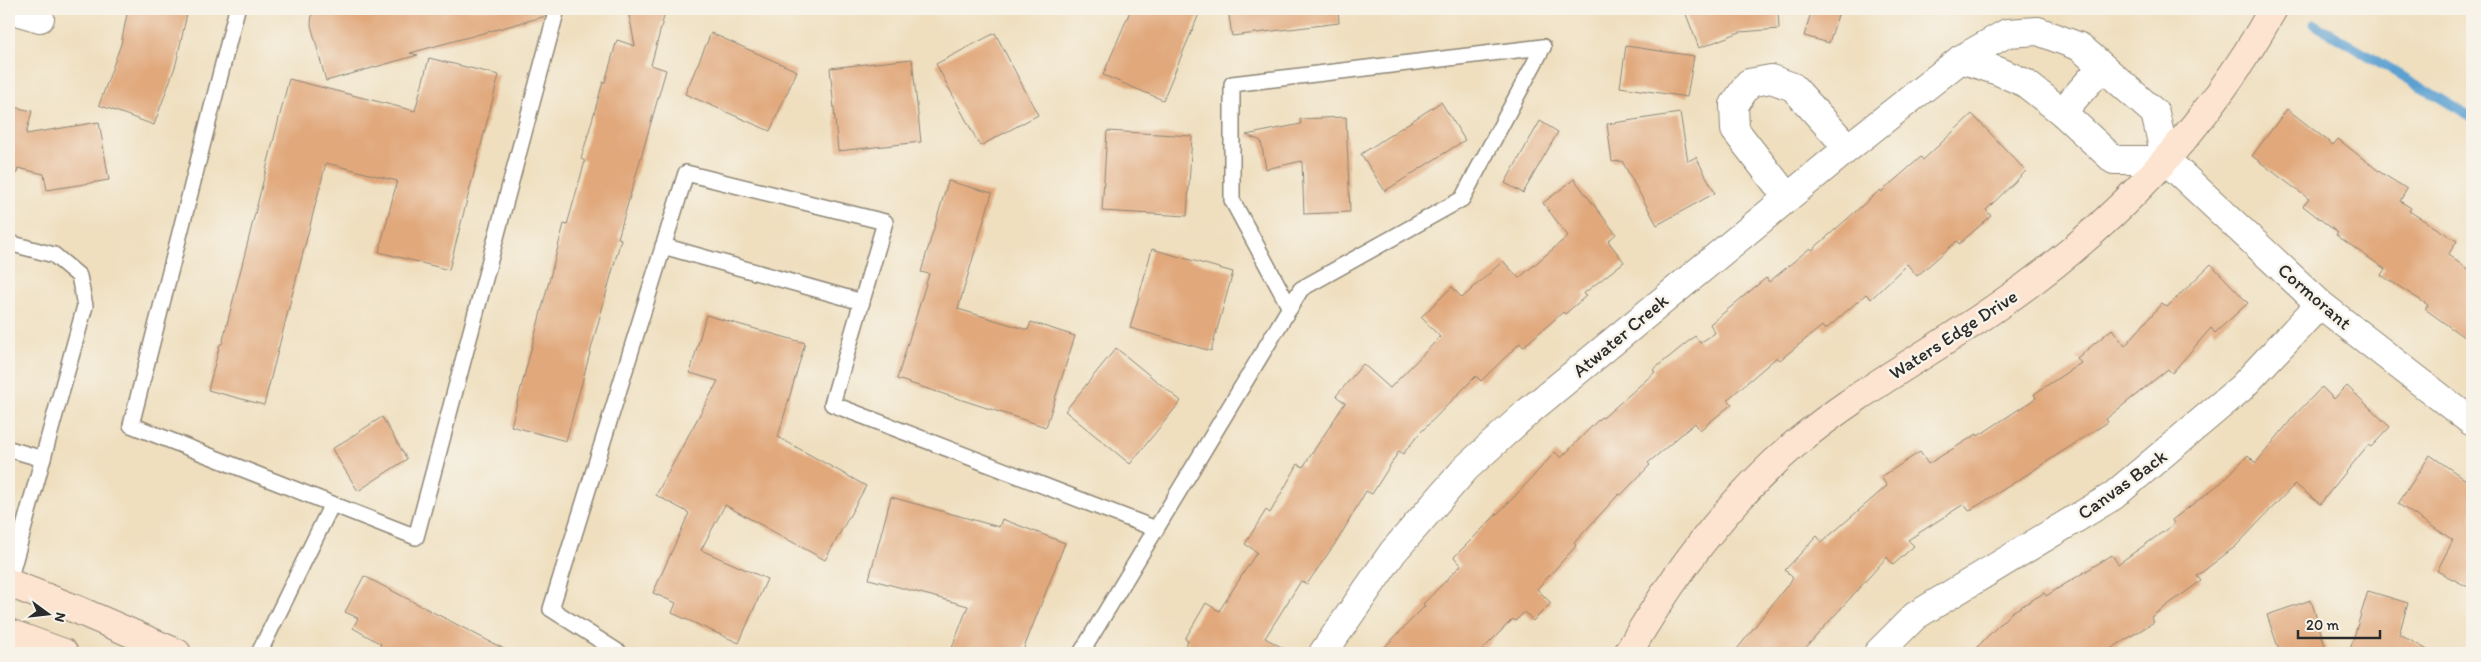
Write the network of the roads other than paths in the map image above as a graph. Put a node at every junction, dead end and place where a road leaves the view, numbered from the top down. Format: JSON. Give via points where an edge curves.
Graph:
{"nodes":[{"id":1,"x":9,"y":9,"type":"edge"},
{"id":2,"x":237,"y":9,"type":"edge"},
{"id":3,"x":557,"y":9,"type":"edge"},
{"id":4,"x":2273,"y":9,"type":"edge"},
{"id":5,"x":40,"y":18,"type":"dead end"},
{"id":6,"x":1961,"y":59,"type":"junction"},
{"id":7,"x":2102,"y":67,"type":"junction"},
{"id":8,"x":2062,"y":112,"type":"junction"},
{"id":9,"x":1848,"y":148,"type":"junction"},
{"id":10,"x":2166,"y":160,"type":"junction"},
{"id":11,"x":1787,"y":197,"type":"junction"},
{"id":12,"x":9,"y":243,"type":"edge"},
{"id":13,"x":664,"y":246,"type":"junction"},
{"id":14,"x":862,"y":302,"type":"junction"},
{"id":15,"x":2320,"y":304,"type":"junction"},
{"id":16,"x":1290,"y":308,"type":"junction"},
{"id":17,"x":2472,"y":422,"type":"edge"},
{"id":18,"x":9,"y":449,"type":"edge"},
{"id":19,"x":43,"y":459,"type":"junction"},
{"id":20,"x":332,"y":504,"type":"junction"},
{"id":21,"x":1156,"y":529,"type":"junction"},
{"id":22,"x":9,"y":582,"type":"edge"},
{"id":23,"x":9,"y":633,"type":"edge"},
{"id":24,"x":64,"y":653,"type":"edge"},
{"id":25,"x":177,"y":653,"type":"edge"},
{"id":26,"x":259,"y":653,"type":"edge"},
{"id":27,"x":620,"y":653,"type":"edge"},
{"id":28,"x":1081,"y":653,"type":"edge"},
{"id":29,"x":1323,"y":653,"type":"edge"},
{"id":30,"x":1628,"y":653,"type":"edge"},
{"id":31,"x":1878,"y":653,"type":"edge"}],
"edges":[{"from":1,"to":5,"type":"street"},
{"from":2,"to":20,"type":"lane","via":[[131,425]]},
{"from":3,"to":20,"type":"lane","via":[[416,537]]},
{"from":4,"to":10,"type":"street","name":"Waters Edge Drive","via":[[2223,88]]},
{"from":6,"to":7,"type":"street","name":"Atwater Creek","via":[[2006,33],[2038,31],[2080,47]]},
{"from":6,"to":8,"type":"street","via":[[1998,70],[2025,83]]},
{"from":6,"to":9,"type":"street","name":"Atwater Creek"},
{"from":7,"to":8,"type":"street"},
{"from":7,"to":10,"type":"street","name":"Atwater Creek","via":[[2155,114]]},
{"from":8,"to":10,"type":"street","via":[[2114,160]]},
{"from":9,"to":11,"type":"street","name":"Atwater Creek"},
{"from":9,"to":11,"type":"street","via":[[1793,87],[1771,79],[1748,83],[1734,105],[1734,130]]},
{"from":10,"to":15,"type":"street","name":"Cormorant"},
{"from":10,"to":30,"type":"street","name":"Waters Edge Drive","via":[[2108,219],[2040,276],[1856,398],[1771,466],[1696,548]]},
{"from":11,"to":29,"type":"street","name":"Atwater Creek","via":[[1529,411],[1466,468],[1393,552]]},
{"from":12,"to":19,"type":"lane","via":[[54,255],[80,276],[85,306]]},
{"from":13,"to":14,"type":"lane"},
{"from":13,"to":14,"type":"lane","via":[[686,173],[885,222]]},
{"from":13,"to":27,"type":"lane","via":[[552,609]]},
{"from":14,"to":21,"type":"lane","via":[[832,404]]},
{"from":15,"to":17,"type":"street","name":"Cormorant"},
{"from":15,"to":31,"type":"street","name":"Canvas Back","via":[[2241,388],[2112,496],[1914,616]]},
{"from":16,"to":16,"type":"lane","via":[[1232,200],[1232,84],[1543,47],[1462,199],[1301,289]]},
{"from":16,"to":21,"type":"lane"},
{"from":18,"to":19,"type":"lane"},
{"from":19,"to":22,"type":"lane"},
{"from":20,"to":26,"type":"lane"},
{"from":21,"to":28,"type":"lane"},
{"from":22,"to":25,"type":"street"},
{"from":23,"to":24,"type":"street"}]}
